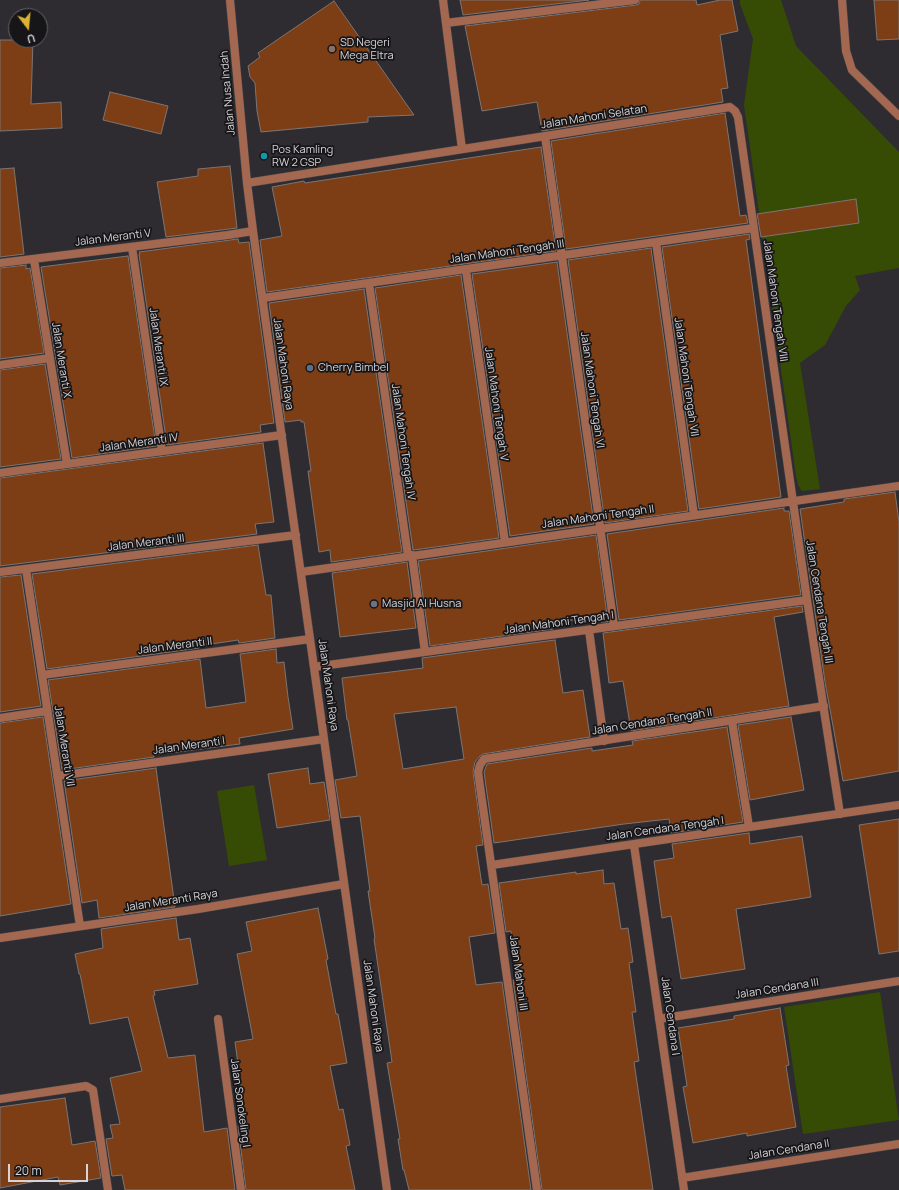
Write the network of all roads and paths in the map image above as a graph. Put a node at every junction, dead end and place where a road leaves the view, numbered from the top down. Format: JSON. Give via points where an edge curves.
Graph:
{"nodes":[{"id":1,"x":230,"y":0,"type":"edge"},
{"id":2,"x":444,"y":0,"type":"edge"},
{"id":3,"x":635,"y":0,"type":"edge"},
{"id":4,"x":842,"y":0,"type":"edge"},
{"id":5,"x":446,"y":23,"type":"junction"},
{"id":6,"x":730,"y":107,"type":"joint"},
{"id":7,"x":899,"y":116,"type":"edge"},
{"id":8,"x":545,"y":136,"type":"junction"},
{"id":9,"x":462,"y":149,"type":"junction"},
{"id":10,"x":247,"y":183,"type":"junction"},
{"id":11,"x":754,"y":228,"type":"junction"},
{"id":12,"x":253,"y":231,"type":"junction"},
{"id":13,"x":656,"y":242,"type":"junction"},
{"id":14,"x":132,"y":247,"type":"junction"},
{"id":15,"x":562,"y":256,"type":"junction"},
{"id":16,"x":34,"y":260,"type":"junction"},
{"id":17,"x":0,"y":263,"type":"edge"},
{"id":18,"x":466,"y":270,"type":"junction"},
{"id":19,"x":369,"y":283,"type":"junction"},
{"id":20,"x":263,"y":298,"type":"junction"},
{"id":21,"x":50,"y":358,"type":"junction"},
{"id":22,"x":0,"y":365,"type":"edge"},
{"id":23,"x":282,"y":435,"type":"junction"},
{"id":24,"x":162,"y":451,"type":"junction"},
{"id":25,"x":67,"y":464,"type":"junction"},
{"id":26,"x":0,"y":473,"type":"edge"},
{"id":27,"x":899,"y":486,"type":"edge"},
{"id":28,"x":793,"y":500,"type":"junction"},
{"id":29,"x":694,"y":515,"type":"junction"},
{"id":30,"x":600,"y":528,"type":"junction"},
{"id":31,"x":296,"y":535,"type":"junction"},
{"id":32,"x":505,"y":542,"type":"junction"},
{"id":33,"x":410,"y":556,"type":"junction"},
{"id":34,"x":26,"y":569,"type":"junction"},
{"id":35,"x":0,"y":572,"type":"edge"},
{"id":36,"x":301,"y":572,"type":"junction"},
{"id":37,"x":807,"y":600,"type":"junction"},
{"id":38,"x":614,"y":626,"type":"junction"},
{"id":39,"x":589,"y":630,"type":"junction"},
{"id":40,"x":310,"y":639,"type":"junction"},
{"id":41,"x":425,"y":652,"type":"junction"},
{"id":42,"x":314,"y":667,"type":"junction"},
{"id":43,"x":42,"y":675,"type":"junction"},
{"id":44,"x":824,"y":706,"type":"junction"},
{"id":45,"x":47,"y":711,"type":"junction"},
{"id":46,"x":0,"y":718,"type":"edge"},
{"id":47,"x":732,"y":721,"type":"junction"},
{"id":48,"x":324,"y":739,"type":"junction"},
{"id":49,"x":604,"y":741,"type":"junction"},
{"id":50,"x":484,"y":759,"type":"joint"},
{"id":51,"x":57,"y":776,"type":"junction"},
{"id":52,"x":899,"y":805,"type":"edge"},
{"id":53,"x":840,"y":814,"type":"junction"},
{"id":54,"x":749,"y":827,"type":"junction"},
{"id":55,"x":634,"y":845,"type":"junction"},
{"id":56,"x":492,"y":865,"type":"junction"},
{"id":57,"x":344,"y":884,"type":"junction"},
{"id":58,"x":80,"y":926,"type":"junction"},
{"id":59,"x":0,"y":938,"type":"edge"},
{"id":60,"x":899,"y":981,"type":"edge"},
{"id":61,"x":218,"y":1019,"type":"dead end"},
{"id":62,"x":659,"y":1020,"type":"junction"},
{"id":63,"x":0,"y":1099,"type":"edge"},
{"id":64,"x":899,"y":1144,"type":"edge"},
{"id":65,"x":682,"y":1178,"type":"junction"},
{"id":66,"x":108,"y":1190,"type":"edge"},
{"id":67,"x":241,"y":1190,"type":"edge"},
{"id":68,"x":387,"y":1190,"type":"edge"},
{"id":69,"x":537,"y":1190,"type":"edge"},
{"id":70,"x":684,"y":1190,"type":"edge"}],
"edges":[{"from":1,"to":10,"type":"street","name":"Jalan Nusa Indah"},
{"from":2,"to":5,"type":"street"},
{"from":3,"to":5,"type":"street"},
{"from":4,"to":7,"type":"street","via":[[846,51],[852,70]]},
{"from":5,"to":9,"type":"street"},
{"from":6,"to":8,"type":"street","name":"Jalan Mahoni Selatan"},
{"from":6,"to":11,"type":"street","name":"Jalan Mahoni Tengah VIII","via":[[738,117]]},
{"from":8,"to":9,"type":"street","name":"Jalan Mahoni Selatan"},
{"from":8,"to":15,"type":"street","name":"Jalan Mahoni Tengah VI"},
{"from":9,"to":10,"type":"street","name":"Jalan Mahoni Selatan"},
{"from":10,"to":12,"type":"street","name":"Jalan Mahoni Raya"},
{"from":11,"to":13,"type":"street","name":"Jalan Mahoni Tengah III"},
{"from":11,"to":28,"type":"street","name":"Jalan Mahoni Tengah VIII"},
{"from":12,"to":14,"type":"street","name":"Jalan Meranti V"},
{"from":12,"to":20,"type":"street","name":"Jalan Mahoni Raya"},
{"from":13,"to":15,"type":"street","name":"Jalan Mahoni Tengah III"},
{"from":13,"to":29,"type":"street","name":"Jalan Mahoni Tengah VII"},
{"from":14,"to":16,"type":"street","name":"Jalan Meranti V"},
{"from":14,"to":24,"type":"street","name":"Jalan Meranti IX"},
{"from":15,"to":18,"type":"street","name":"Jalan Mahoni Tengah III"},
{"from":15,"to":30,"type":"street","name":"Jalan Mahoni Tengah VI"},
{"from":16,"to":17,"type":"street","name":"Jalan Meranti V"},
{"from":16,"to":21,"type":"street","name":"Jalan Meranti X"},
{"from":18,"to":19,"type":"street","name":"Jalan Mahoni Tengah III"},
{"from":18,"to":32,"type":"street","name":"Jalan Mahoni Tengah V"},
{"from":19,"to":20,"type":"street","name":"Jalan Mahoni Tengah III"},
{"from":19,"to":33,"type":"street","name":"Jalan Mahoni Tengah IV"},
{"from":20,"to":23,"type":"street","name":"Jalan Mahoni Raya"},
{"from":21,"to":22,"type":"street"},
{"from":21,"to":25,"type":"street","name":"Jalan Meranti X"},
{"from":23,"to":24,"type":"street","name":"Jalan Meranti IV"},
{"from":23,"to":31,"type":"street","name":"Jalan Mahoni Raya"},
{"from":24,"to":25,"type":"street","name":"Jalan Meranti IV"},
{"from":25,"to":26,"type":"street","name":"Jalan Meranti IV"},
{"from":27,"to":28,"type":"street","name":"Jalan Mahoni Tengah II"},
{"from":28,"to":29,"type":"street","name":"Jalan Mahoni Tengah II"},
{"from":28,"to":37,"type":"street","name":"Jalan Cendana Tengah III"},
{"from":29,"to":30,"type":"street","name":"Jalan Mahoni Tengah II"},
{"from":30,"to":32,"type":"street","name":"Jalan Mahoni Tengah II"},
{"from":30,"to":38,"type":"street","name":"Jalan Mahoni Tengah VI"},
{"from":31,"to":34,"type":"street","name":"Jalan Meranti III"},
{"from":31,"to":36,"type":"street","name":"Jalan Mahoni Raya"},
{"from":32,"to":33,"type":"street","name":"Jalan Mahoni Tengah II"},
{"from":33,"to":36,"type":"street","name":"Jalan Mahoni Tengah II"},
{"from":33,"to":41,"type":"street","name":"Jalan Mahoni Tengah IV"},
{"from":34,"to":35,"type":"street","name":"Jalan Meranti III"},
{"from":34,"to":43,"type":"street","name":"Jalan Meranti VII"},
{"from":36,"to":40,"type":"street","name":"Jalan Mahoni Raya"},
{"from":37,"to":38,"type":"street","name":"Jalan Mahoni Tengah I"},
{"from":37,"to":44,"type":"street","name":"Jalan Cendana Tengah III"},
{"from":38,"to":39,"type":"street","name":"Jalan Mahoni Tengah I"},
{"from":39,"to":41,"type":"street","name":"Jalan Mahoni Tengah I"},
{"from":39,"to":49,"type":"street"},
{"from":40,"to":42,"type":"street","name":"Jalan Mahoni Raya"},
{"from":40,"to":43,"type":"street","name":"Jalan Meranti II"},
{"from":41,"to":42,"type":"street","name":"Jalan Mahoni Tengah I"},
{"from":42,"to":48,"type":"street","name":"Jalan Mahoni Raya"},
{"from":43,"to":45,"type":"street","name":"Jalan Meranti VII"},
{"from":44,"to":47,"type":"street","name":"Jalan Cendana Tengah II"},
{"from":44,"to":53,"type":"street","name":"Jalan Cendana Tengah III"},
{"from":45,"to":46,"type":"street"},
{"from":45,"to":51,"type":"street","name":"Jalan Meranti VII"},
{"from":47,"to":49,"type":"street","name":"Jalan Cendana Tengah II"},
{"from":47,"to":54,"type":"street"},
{"from":48,"to":51,"type":"street","name":"Jalan Meranti I"},
{"from":48,"to":57,"type":"street","name":"Jalan Mahoni Raya"},
{"from":49,"to":50,"type":"street","name":"Jalan Cendana Tengah II"},
{"from":50,"to":56,"type":"street","name":"Jalan Mahoni III","via":[[478,772]]},
{"from":51,"to":58,"type":"street","name":"Jalan Meranti VII"},
{"from":52,"to":53,"type":"street","name":"Jalan Cendana Tengah I"},
{"from":53,"to":54,"type":"street","name":"Jalan Cendana Tengah I"},
{"from":54,"to":55,"type":"street","name":"Jalan Cendana Tengah I"},
{"from":55,"to":56,"type":"street","name":"Jalan Cendana Tengah I"},
{"from":55,"to":62,"type":"street","name":"Jalan Cendana I"},
{"from":56,"to":69,"type":"street","name":"Jalan Mahoni III"},
{"from":57,"to":58,"type":"street","name":"Jalan Meranti Raya"},
{"from":57,"to":68,"type":"street","name":"Jalan Mahoni Raya"},
{"from":58,"to":59,"type":"street","name":"Jalan Meranti Raya"},
{"from":60,"to":62,"type":"street","name":"Jalan Cendana III"},
{"from":61,"to":67,"type":"street","name":"Jalan Sonokeling I"},
{"from":62,"to":65,"type":"street","name":"Jalan Cendana I"},
{"from":63,"to":66,"type":"street","via":[[86,1086],[93,1090]]},
{"from":64,"to":65,"type":"street","name":"Jalan Cendana II"},
{"from":65,"to":70,"type":"street","name":"Jalan Cendana I"}]}
